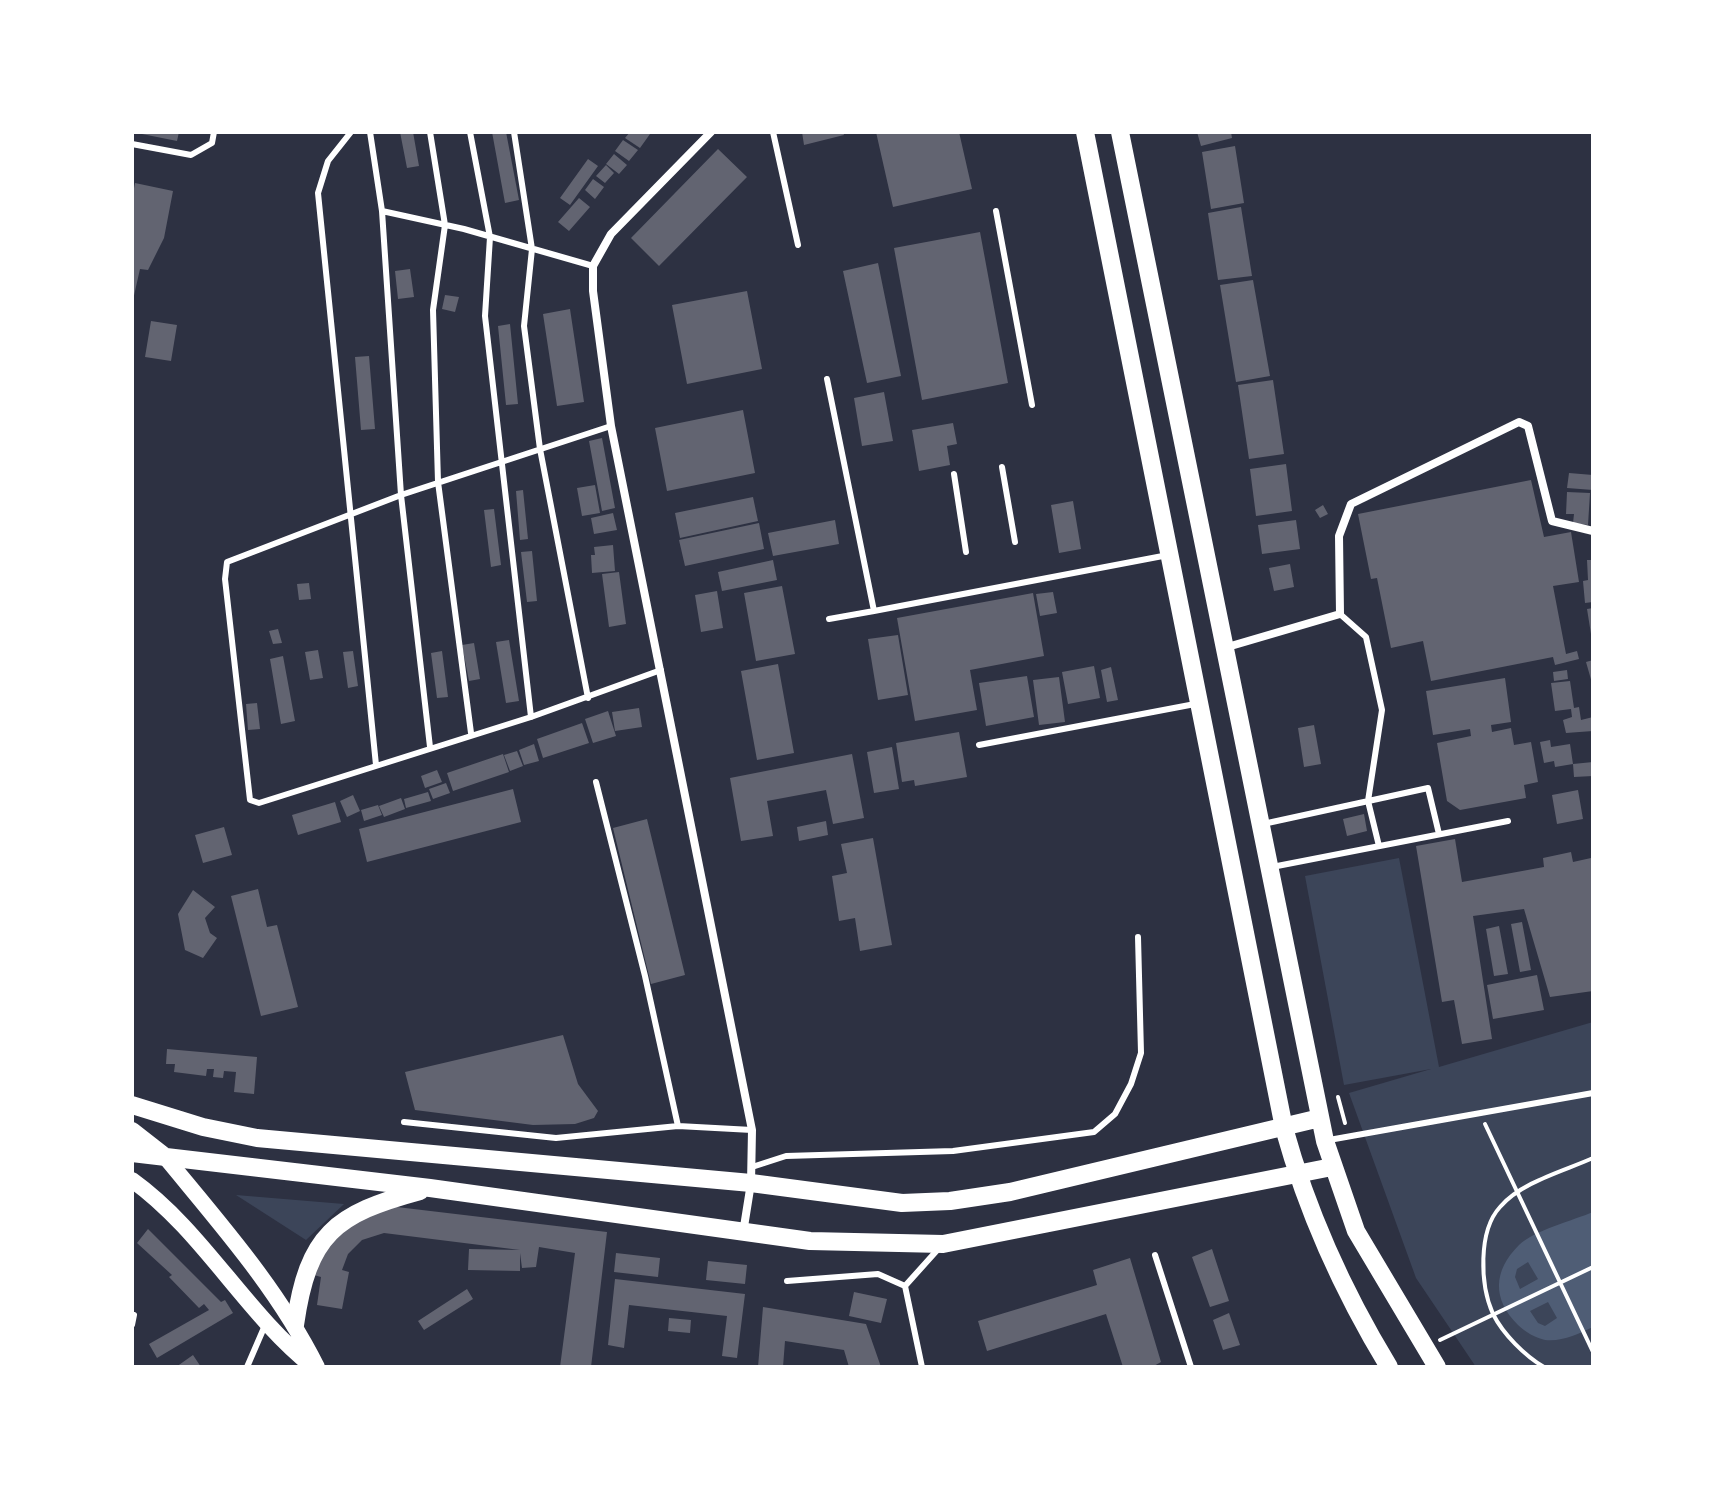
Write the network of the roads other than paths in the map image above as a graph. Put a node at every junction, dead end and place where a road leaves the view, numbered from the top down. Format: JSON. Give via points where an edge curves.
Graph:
{"nodes":[{"id":1,"x":214,"y":132,"type":"edge"},
{"id":2,"x":351,"y":132,"type":"edge"},
{"id":3,"x":370,"y":132,"type":"edge"},
{"id":4,"x":430,"y":132,"type":"edge"},
{"id":5,"x":470,"y":132,"type":"edge"},
{"id":6,"x":514,"y":132,"type":"edge"},
{"id":7,"x":711,"y":132,"type":"edge"},
{"id":8,"x":773,"y":132,"type":"edge"},
{"id":9,"x":1085,"y":132,"type":"edge"},
{"id":10,"x":1120,"y":132,"type":"edge"},
{"id":11,"x":132,"y":144,"type":"edge"},
{"id":12,"x":382,"y":211,"type":"junction"},
{"id":13,"x":996,"y":211,"type":"dead end"},
{"id":14,"x":445,"y":225,"type":"junction"},
{"id":15,"x":490,"y":237,"type":"junction"},
{"id":16,"x":798,"y":245,"type":"dead end"},
{"id":17,"x":532,"y":249,"type":"junction"},
{"id":18,"x":593,"y":266,"type":"junction"},
{"id":19,"x":827,"y":379,"type":"dead end"},
{"id":20,"x":1032,"y":405,"type":"dead end"},
{"id":21,"x":611,"y":426,"type":"junction"},
{"id":22,"x":540,"y":449,"type":"junction"},
{"id":23,"x":499,"y":462,"type":"junction"},
{"id":24,"x":1002,"y":467,"type":"dead end"},
{"id":25,"x":954,"y":474,"type":"dead end"},
{"id":26,"x":438,"y":482,"type":"junction"},
{"id":27,"x":401,"y":495,"type":"junction"},
{"id":28,"x":347,"y":514,"type":"junction"},
{"id":29,"x":1593,"y":531,"type":"edge"},
{"id":30,"x":1015,"y":542,"type":"dead end"},
{"id":31,"x":966,"y":552,"type":"dead end"},
{"id":32,"x":1170,"y":555,"type":"junction"},
{"id":33,"x":874,"y":611,"type":"junction"},
{"id":34,"x":1340,"y":614,"type":"junction"},
{"id":35,"x":829,"y":619,"type":"dead end"},
{"id":36,"x":1223,"y":648,"type":"junction"},
{"id":37,"x":662,"y":670,"type":"junction"},
{"id":38,"x":588,"y":698,"type":"junction"},
{"id":39,"x":1200,"y":703,"type":"junction"},
{"id":40,"x":531,"y":717,"type":"junction"},
{"id":41,"x":471,"y":733,"type":"junction"},
{"id":42,"x":979,"y":745,"type":"dead end"},
{"id":43,"x":430,"y":747,"type":"junction"},
{"id":44,"x":376,"y":765,"type":"junction"},
{"id":45,"x":596,"y":782,"type":"dead end"},
{"id":46,"x":1368,"y":801,"type":"junction"},
{"id":47,"x":1508,"y":821,"type":"dead end"},
{"id":48,"x":1259,"y":825,"type":"junction"},
{"id":49,"x":1439,"y":834,"type":"junction"},
{"id":50,"x":1379,"y":846,"type":"junction"},
{"id":51,"x":1268,"y":868,"type":"junction"},
{"id":52,"x":1138,"y":937,"type":"dead end"},
{"id":53,"x":1593,"y":1093,"type":"edge"},
{"id":54,"x":132,"y":1105,"type":"edge"},
{"id":55,"x":1320,"y":1118,"type":"junction"},
{"id":56,"x":404,"y":1122,"type":"dead end"},
{"id":57,"x":678,"y":1126,"type":"junction"},
{"id":58,"x":1284,"y":1128,"type":"junction"},
{"id":59,"x":752,"y":1130,"type":"junction"},
{"id":60,"x":132,"y":1131,"type":"edge"},
{"id":61,"x":1325,"y":1141,"type":"junction"},
{"id":62,"x":132,"y":1153,"type":"edge"},
{"id":63,"x":166,"y":1158,"type":"junction"},
{"id":64,"x":1332,"y":1167,"type":"junction"},
{"id":65,"x":752,"y":1175,"type":"junction"},
{"id":66,"x":1297,"y":1176,"type":"junction"},
{"id":67,"x":132,"y":1180,"type":"edge"},
{"id":68,"x":430,"y":1188,"type":"junction"},
{"id":69,"x":743,"y":1233,"type":"junction"},
{"id":70,"x":943,"y":1244,"type":"junction"},
{"id":71,"x":1155,"y":1255,"type":"dead end"},
{"id":72,"x":787,"y":1281,"type":"dead end"},
{"id":73,"x":905,"y":1286,"type":"junction"},
{"id":74,"x":134,"y":1315,"type":"edge"},
{"id":75,"x":266,"y":1323,"type":"junction"},
{"id":76,"x":132,"y":1325,"type":"edge"},
{"id":77,"x":295,"y":1325,"type":"junction"},
{"id":78,"x":247,"y":1367,"type":"edge"},
{"id":79,"x":315,"y":1367,"type":"edge"},
{"id":80,"x":922,"y":1367,"type":"edge"},
{"id":81,"x":1191,"y":1367,"type":"edge"},
{"id":82,"x":1389,"y":1367,"type":"edge"},
{"id":83,"x":1437,"y":1367,"type":"edge"}],
"edges":[{"from":1,"to":11,"type":"lane","via":[[212,143],[191,155]]},
{"from":2,"to":28,"type":"lane","via":[[328,161],[318,193]]},
{"from":3,"to":12,"type":"lane"},
{"from":4,"to":14,"type":"lane"},
{"from":5,"to":15,"type":"lane"},
{"from":6,"to":17,"type":"lane"},
{"from":7,"to":18,"type":"street","via":[[611,234]]},
{"from":8,"to":16,"type":"lane"},
{"from":9,"to":32,"type":"main road"},
{"from":10,"to":36,"type":"main road"},
{"from":12,"to":14,"type":"lane"},
{"from":12,"to":27,"type":"lane"},
{"from":13,"to":20,"type":"lane"},
{"from":14,"to":15,"type":"lane"},
{"from":14,"to":26,"type":"lane","via":[[433,310]]},
{"from":15,"to":17,"type":"lane"},
{"from":15,"to":23,"type":"lane","via":[[485,316]]},
{"from":17,"to":18,"type":"lane"},
{"from":17,"to":22,"type":"lane","via":[[524,326]]},
{"from":18,"to":21,"type":"street"},
{"from":19,"to":33,"type":"lane"},
{"from":21,"to":22,"type":"lane"},
{"from":21,"to":37,"type":"street"},
{"from":22,"to":23,"type":"lane"},
{"from":22,"to":38,"type":"lane"},
{"from":23,"to":26,"type":"lane"},
{"from":23,"to":40,"type":"lane"},
{"from":24,"to":30,"type":"lane"},
{"from":25,"to":31,"type":"lane"},
{"from":26,"to":27,"type":"lane"},
{"from":26,"to":41,"type":"lane"},
{"from":27,"to":28,"type":"lane"},
{"from":27,"to":43,"type":"lane"},
{"from":28,"to":44,"type":"lane"},
{"from":28,"to":44,"type":"lane","via":[[227,562],[250,800],[259,803]]},
{"from":29,"to":34,"type":"street","via":[[1552,521],[1528,426],[1519,422],[1351,504],[1339,536]]},
{"from":32,"to":33,"type":"lane"},
{"from":32,"to":39,"type":"main road"},
{"from":33,"to":35,"type":"lane"},
{"from":34,"to":36,"type":"street"},
{"from":34,"to":46,"type":"lane","via":[[1366,637],[1382,710]]},
{"from":36,"to":48,"type":"main road"},
{"from":37,"to":38,"type":"lane"},
{"from":37,"to":59,"type":"street"},
{"from":38,"to":40,"type":"lane"},
{"from":39,"to":42,"type":"lane"},
{"from":39,"to":58,"type":"main road"},
{"from":40,"to":41,"type":"lane"},
{"from":41,"to":43,"type":"lane"},
{"from":43,"to":44,"type":"lane"},
{"from":45,"to":57,"type":"lane"},
{"from":46,"to":48,"type":"lane"},
{"from":46,"to":49,"type":"lane","via":[[1428,788]]},
{"from":46,"to":50,"type":"lane"},
{"from":47,"to":49,"type":"lane"},
{"from":48,"to":51,"type":"main road"},
{"from":49,"to":50,"type":"lane"},
{"from":50,"to":51,"type":"lane"},
{"from":51,"to":55,"type":"main road"},
{"from":52,"to":65,"type":"lane","via":[[1141,1053],[1115,1114],[1094,1132],[953,1151],[786,1156]]},
{"from":53,"to":61,"type":"lane"},
{"from":54,"to":65,"type":"main road","via":[[257,1138]]},
{"from":55,"to":58,"type":"main road"},
{"from":55,"to":61,"type":"main road"},
{"from":56,"to":57,"type":"lane","via":[[556,1138]]},
{"from":57,"to":59,"type":"lane"},
{"from":58,"to":65,"type":"main road","via":[[1010,1192],[950,1201],[902,1203]]},
{"from":58,"to":66,"type":"main road"},
{"from":59,"to":65,"type":"street"},
{"from":60,"to":63,"type":"main road"},
{"from":61,"to":64,"type":"main road"},
{"from":62,"to":63,"type":"main road"},
{"from":63,"to":68,"type":"main road"},
{"from":63,"to":77,"type":"main road","via":[[260,1273]]},
{"from":64,"to":66,"type":"main road"},
{"from":64,"to":83,"type":"main road","via":[[1356,1231]]},
{"from":65,"to":69,"type":"street"},
{"from":66,"to":70,"type":"main road"},
{"from":66,"to":82,"type":"main road","via":[[1365,1327]]},
{"from":67,"to":75,"type":"main road","via":[[179,1220]]},
{"from":68,"to":69,"type":"main road"},
{"from":68,"to":77,"type":"main road","via":[[369,1205],[332,1230],[308,1268]]},
{"from":69,"to":70,"type":"main road","via":[[810,1241]]},
{"from":70,"to":73,"type":"lane"},
{"from":71,"to":81,"type":"lane"},
{"from":72,"to":73,"type":"lane","via":[[878,1274]]},
{"from":73,"to":80,"type":"lane"},
{"from":74,"to":76,"type":"lane"},
{"from":75,"to":78,"type":"lane"},
{"from":75,"to":79,"type":"main road"},
{"from":77,"to":79,"type":"main road"}]}
